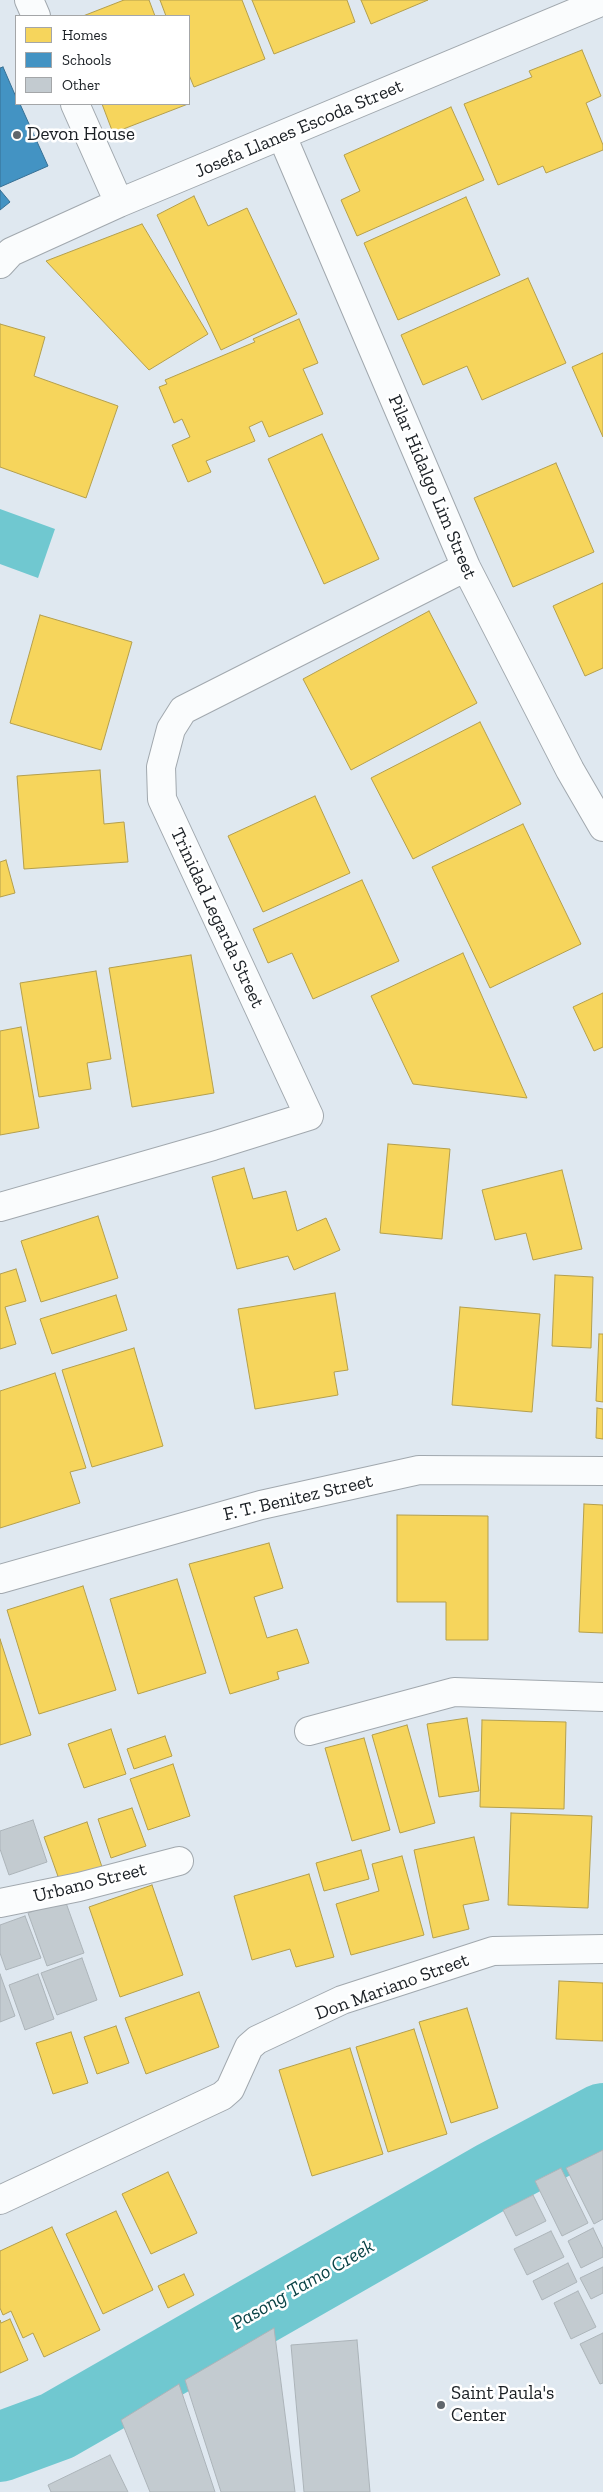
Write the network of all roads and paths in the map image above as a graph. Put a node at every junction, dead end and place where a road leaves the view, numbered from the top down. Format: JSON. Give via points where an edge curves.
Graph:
{"nodes":[{"id":1,"x":29,"y":0,"type":"edge"},
{"id":2,"x":603,"y":1,"type":"edge"},
{"id":3,"x":36,"y":15,"type":"edge"},
{"id":4,"x":75,"y":105,"type":"edge"},
{"id":5,"x":282,"y":136,"type":"junction"},
{"id":6,"x":119,"y":203,"type":"junction"},
{"id":7,"x":0,"y":264,"type":"edge"},
{"id":8,"x":466,"y":567,"type":"junction"},
{"id":9,"x":603,"y":827,"type":"edge"},
{"id":10,"x":0,"y":1207,"type":"edge"},
{"id":11,"x":603,"y":1471,"type":"edge"},
{"id":12,"x":0,"y":1579,"type":"edge"},
{"id":13,"x":603,"y":1697,"type":"edge"},
{"id":14,"x":309,"y":1731,"type":"dead end"},
{"id":15,"x":179,"y":1860,"type":"dead end"},
{"id":16,"x":0,"y":1903,"type":"edge"},
{"id":17,"x":603,"y":1949,"type":"edge"},
{"id":18,"x":0,"y":2200,"type":"edge"}],
"edges":[{"from":1,"to":3,"type":"street"},
{"from":2,"to":5,"type":"street","name":"Josefa Llanes Escoda Street"},
{"from":4,"to":6,"type":"street"},
{"from":5,"to":6,"type":"street","name":"Josefa Llanes Escoda Street"},
{"from":5,"to":8,"type":"street","name":"Pilar Hidalgo Lim Street"},
{"from":6,"to":7,"type":"street","name":"Josefa Llanes Escoda Street","via":[[11,252]]},
{"from":8,"to":9,"type":"street","name":"Pilar Hidalgo Lim Street","via":[[570,770]]},
{"from":8,"to":10,"type":"street","name":"Trinidad Legarda Street","via":[[184,710],[172,729],[161,767],[162,798],[309,1116]]},
{"from":11,"to":12,"type":"street","name":"F. T. Benitez Street","via":[[419,1470],[261,1505]]},
{"from":13,"to":14,"type":"street","via":[[454,1692]]},
{"from":15,"to":16,"type":"street","name":"Urbano Street","via":[[79,1887]]},
{"from":17,"to":18,"type":"street","name":"Don Mariano Street","via":[[493,1951],[342,2000],[257,2040],[249,2047],[230,2089],[222,2096]]}]}
